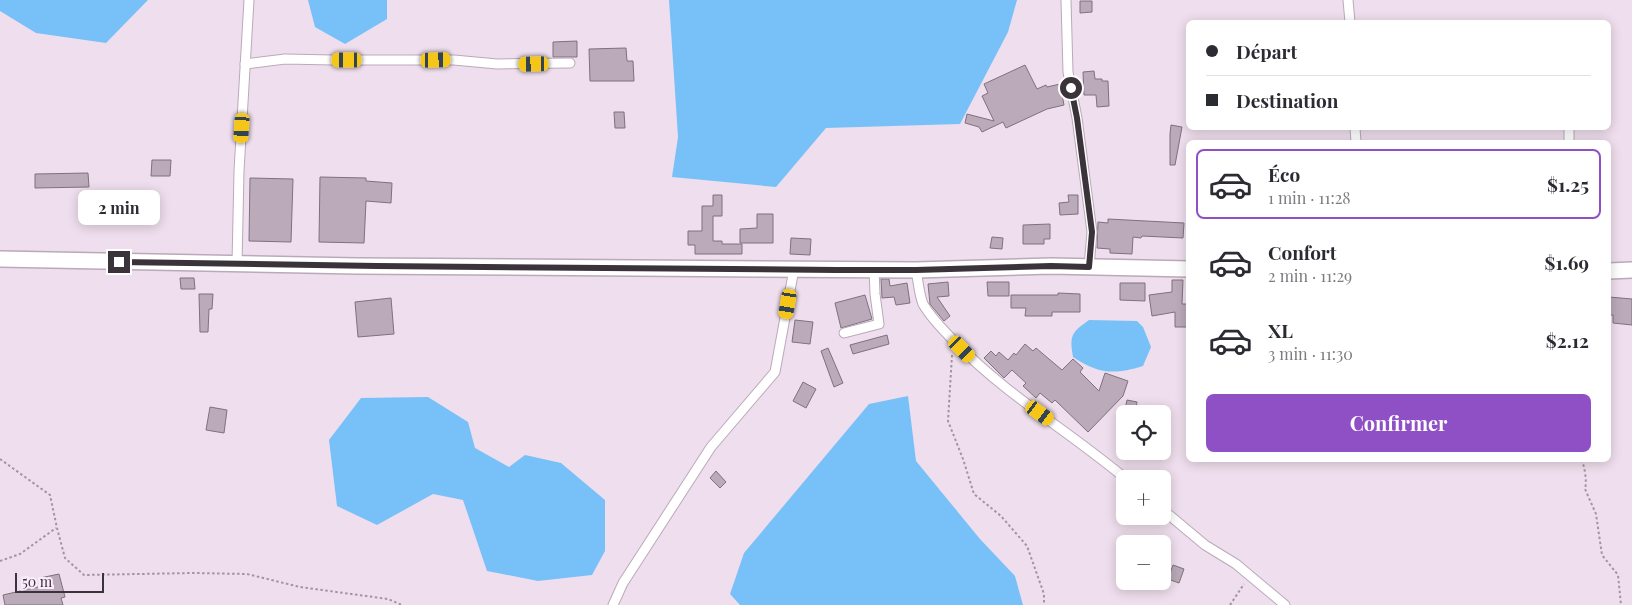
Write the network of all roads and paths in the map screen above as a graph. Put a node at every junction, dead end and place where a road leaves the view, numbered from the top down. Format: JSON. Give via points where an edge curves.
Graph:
{"nodes":[{"id":1,"x":249,"y":0,"type":"edge"},
{"id":2,"x":1066,"y":0,"type":"edge"},
{"id":3,"x":1348,"y":0,"type":"edge"},
{"id":4,"x":1350,"y":20,"type":"edge"},
{"id":5,"x":570,"y":63,"type":"dead end"},
{"id":6,"x":245,"y":64,"type":"junction"},
{"id":7,"x":0,"y":259,"type":"edge"},
{"id":8,"x":237,"y":264,"type":"junction"},
{"id":9,"x":1089,"y":267,"type":"junction"},
{"id":10,"x":1186,"y":268,"type":"edge"},
{"id":11,"x":794,"y":269,"type":"junction"},
{"id":12,"x":874,"y":270,"type":"junction"},
{"id":13,"x":916,"y":270,"type":"junction"},
{"id":14,"x":1632,"y":270,"type":"edge"},
{"id":15,"x":1611,"y":271,"type":"edge"},
{"id":16,"x":844,"y":333,"type":"dead end"},
{"id":17,"x":953,"y":340,"type":"junction"},
{"id":18,"x":0,"y":459,"type":"edge"},
{"id":19,"x":1583,"y":462,"type":"edge"},
{"id":20,"x":1116,"y":470,"type":"edge"},
{"id":21,"x":1171,"y":517,"type":"edge"},
{"id":22,"x":57,"y":528,"type":"junction"},
{"id":23,"x":0,"y":561,"type":"edge"},
{"id":24,"x":1250,"y":576,"type":"junction"},
{"id":25,"x":402,"y":605,"type":"edge"},
{"id":26,"x":613,"y":605,"type":"edge"},
{"id":27,"x":1044,"y":605,"type":"edge"},
{"id":28,"x":1230,"y":605,"type":"edge"},
{"id":29,"x":1285,"y":605,"type":"edge"},
{"id":30,"x":1621,"y":605,"type":"edge"}],
"edges":[{"from":1,"to":6,"type":"street"},
{"from":2,"to":9,"type":"street","via":[[1068,72],[1092,232]]},
{"from":3,"to":4,"type":"street"},
{"from":5,"to":6,"type":"street","via":[[285,59]]},
{"from":6,"to":8,"type":"street"},
{"from":7,"to":8,"type":"main road"},
{"from":8,"to":11,"type":"main road"},
{"from":9,"to":10,"type":"main road"},
{"from":9,"to":13,"type":"main road"},
{"from":11,"to":12,"type":"main road"},
{"from":11,"to":26,"type":"street","via":[[775,372],[711,447],[623,583]]},
{"from":12,"to":13,"type":"main road"},
{"from":12,"to":16,"type":"street","via":[[879,324]]},
{"from":13,"to":17,"type":"street","via":[[923,303]]},
{"from":14,"to":15,"type":"main road"},
{"from":17,"to":20,"type":"street","via":[[1019,397]]},
{"from":17,"to":27,"type":"path","via":[[948,421],[974,494],[1001,516],[1027,546],[1044,594]]},
{"from":18,"to":22,"type":"path","via":[[50,495]]},
{"from":19,"to":30,"type":"path","via":[[1585,489],[1596,514],[1602,555],[1618,575]]},
{"from":21,"to":24,"type":"street"},
{"from":22,"to":23,"type":"path","via":[[20,554]]},
{"from":22,"to":25,"type":"path","via":[[65,558],[84,575],[247,574],[300,587],[388,599]]},
{"from":24,"to":28,"type":"path"},
{"from":24,"to":29,"type":"street"}]}
